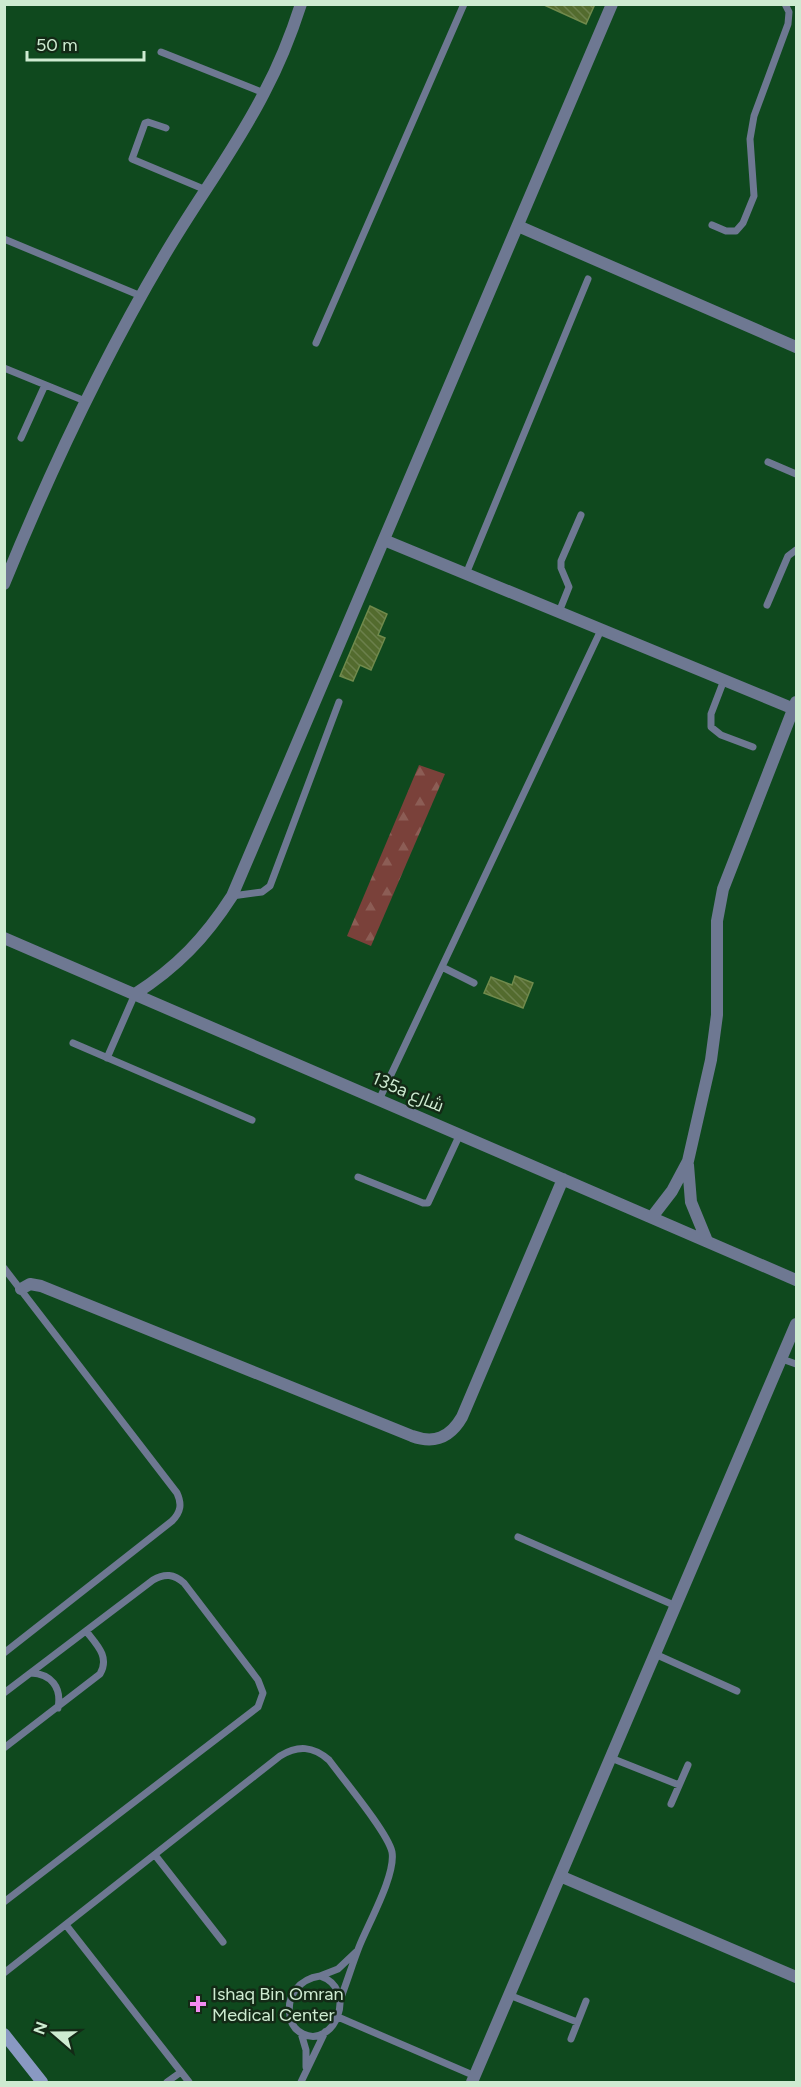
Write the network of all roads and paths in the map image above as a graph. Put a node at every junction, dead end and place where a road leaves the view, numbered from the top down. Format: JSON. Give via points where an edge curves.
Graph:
{"nodes":[{"id":1,"x":301,"y":4,"type":"edge"},
{"id":2,"x":464,"y":4,"type":"edge"},
{"id":3,"x":612,"y":4,"type":"edge"},
{"id":4,"x":785,"y":4,"type":"edge"},
{"id":5,"x":161,"y":52,"type":"dead end"},
{"id":6,"x":264,"y":93,"type":"junction"},
{"id":7,"x":166,"y":128,"type":"dead end"},
{"id":8,"x":206,"y":190,"type":"junction"},
{"id":9,"x":712,"y":225,"type":"dead end"},
{"id":10,"x":518,"y":226,"type":"junction"},
{"id":11,"x":4,"y":239,"type":"edge"},
{"id":12,"x":588,"y":279,"type":"dead end"},
{"id":13,"x":141,"y":296,"type":"junction"},
{"id":14,"x":316,"y":343,"type":"dead end"},
{"id":15,"x":796,"y":347,"type":"edge"},
{"id":16,"x":4,"y":368,"type":"edge"},
{"id":17,"x":45,"y":385,"type":"junction"},
{"id":18,"x":85,"y":401,"type":"junction"},
{"id":19,"x":21,"y":438,"type":"dead end"},
{"id":20,"x":768,"y":462,"type":"dead end"},
{"id":21,"x":796,"y":474,"type":"edge"},
{"id":22,"x":581,"y":515,"type":"dead end"},
{"id":23,"x":384,"y":540,"type":"junction"},
{"id":24,"x":796,"y":550,"type":"edge"},
{"id":25,"x":466,"y":574,"type":"junction"},
{"id":26,"x":4,"y":584,"type":"edge"},
{"id":27,"x":766,"y":605,"type":"dead end"},
{"id":28,"x":559,"y":612,"type":"junction"},
{"id":29,"x":601,"y":630,"type":"junction"},
{"id":30,"x":724,"y":680,"type":"junction"},
{"id":31,"x":339,"y":702,"type":"dead end"},
{"id":32,"x":795,"y":705,"type":"edge"},
{"id":33,"x":753,"y":747,"type":"dead end"},
{"id":34,"x":232,"y":896,"type":"junction"},
{"id":35,"x":4,"y":938,"type":"edge"},
{"id":36,"x":442,"y":967,"type":"junction"},
{"id":37,"x":474,"y":983,"type":"dead end"},
{"id":38,"x":135,"y":994,"type":"junction"},
{"id":39,"x":73,"y":1043,"type":"dead end"},
{"id":40,"x":107,"y":1058,"type":"junction"},
{"id":41,"x":379,"y":1100,"type":"junction"},
{"id":42,"x":252,"y":1120,"type":"dead end"},
{"id":43,"x":460,"y":1134,"type":"junction"},
{"id":44,"x":688,"y":1161,"type":"junction"},
{"id":45,"x":358,"y":1177,"type":"dead end"},
{"id":46,"x":563,"y":1179,"type":"junction"},
{"id":47,"x":652,"y":1217,"type":"junction"},
{"id":48,"x":707,"y":1241,"type":"junction"},
{"id":49,"x":4,"y":1268,"type":"edge"},
{"id":50,"x":796,"y":1280,"type":"edge"},
{"id":51,"x":21,"y":1289,"type":"junction"},
{"id":52,"x":796,"y":1324,"type":"edge"},
{"id":53,"x":782,"y":1359,"type":"junction"},
{"id":54,"x":796,"y":1364,"type":"edge"},
{"id":55,"x":518,"y":1537,"type":"dead end"},
{"id":56,"x":676,"y":1606,"type":"junction"},
{"id":57,"x":86,"y":1631,"type":"junction"},
{"id":58,"x":4,"y":1653,"type":"edge"},
{"id":59,"x":655,"y":1654,"type":"junction"},
{"id":60,"x":31,"y":1673,"type":"junction"},
{"id":61,"x":737,"y":1691,"type":"dead end"},
{"id":62,"x":4,"y":1693,"type":"edge"},
{"id":63,"x":58,"y":1708,"type":"junction"},
{"id":64,"x":4,"y":1748,"type":"edge"},
{"id":65,"x":611,"y":1758,"type":"junction"},
{"id":66,"x":688,"y":1765,"type":"dead end"},
{"id":67,"x":679,"y":1785,"type":"junction"},
{"id":68,"x":671,"y":1804,"type":"dead end"},
{"id":69,"x":155,"y":1855,"type":"junction"},
{"id":70,"x":560,"y":1876,"type":"junction"},
{"id":71,"x":4,"y":1902,"type":"edge"},
{"id":72,"x":66,"y":1925,"type":"junction"},
{"id":73,"x":223,"y":1942,"type":"dead end"},
{"id":74,"x":359,"y":1947,"type":"junction"},
{"id":75,"x":4,"y":1973,"type":"edge"},
{"id":76,"x":320,"y":1976,"type":"junction"},
{"id":77,"x":796,"y":1977,"type":"edge"},
{"id":78,"x":510,"y":1995,"type":"junction"},
{"id":79,"x":340,"y":2000,"type":"junction"},
{"id":80,"x":586,"y":2001,"type":"dead end"},
{"id":81,"x":338,"y":2017,"type":"junction"},
{"id":82,"x":578,"y":2022,"type":"junction"},
{"id":83,"x":325,"y":2032,"type":"junction"},
{"id":84,"x":301,"y":2033,"type":"junction"},
{"id":85,"x":4,"y":2034,"type":"edge"},
{"id":86,"x":571,"y":2039,"type":"dead end"},
{"id":87,"x":181,"y":2072,"type":"junction"},
{"id":88,"x":303,"y":2079,"type":"edge"},
{"id":89,"x":474,"y":2079,"type":"edge"},
{"id":90,"x":42,"y":2082,"type":"edge"},
{"id":91,"x":167,"y":2082,"type":"edge"},
{"id":92,"x":188,"y":2082,"type":"edge"}],
"edges":[{"from":1,"to":6,"type":"street"},
{"from":2,"to":14,"type":"lane"},
{"from":3,"to":10,"type":"street"},
{"from":4,"to":9,"type":"lane","via":[[788,24],[752,127],[753,201],[736,231]]},
{"from":5,"to":6,"type":"lane"},
{"from":6,"to":8,"type":"street"},
{"from":7,"to":8,"type":"lane","via":[[145,123],[132,159]]},
{"from":8,"to":13,"type":"street"},
{"from":10,"to":15,"type":"street"},
{"from":10,"to":23,"type":"street"},
{"from":11,"to":13,"type":"lane"},
{"from":12,"to":25,"type":"lane"},
{"from":13,"to":18,"type":"street"},
{"from":16,"to":17,"type":"lane"},
{"from":17,"to":18,"type":"lane"},
{"from":17,"to":19,"type":"lane"},
{"from":18,"to":26,"type":"street"},
{"from":20,"to":21,"type":"lane"},
{"from":22,"to":28,"type":"lane","via":[[561,561],[570,587]]},
{"from":23,"to":25,"type":"street"},
{"from":23,"to":34,"type":"street"},
{"from":24,"to":27,"type":"lane","via":[[788,556]]},
{"from":25,"to":28,"type":"street"},
{"from":28,"to":29,"type":"street"},
{"from":29,"to":30,"type":"street"},
{"from":29,"to":36,"type":"lane"},
{"from":30,"to":32,"type":"street"},
{"from":30,"to":33,"type":"lane","via":[[711,714],[711,727]]},
{"from":31,"to":34,"type":"lane","via":[[270,886],[262,892]]},
{"from":32,"to":44,"type":"street","via":[[723,890],[717,921],[717,1015]]},
{"from":34,"to":38,"type":"street","via":[[190,952]]},
{"from":35,"to":38,"type":"street","name":"135a شارع"},
{"from":36,"to":37,"type":"lane"},
{"from":36,"to":41,"type":"lane"},
{"from":38,"to":40,"type":"lane"},
{"from":38,"to":41,"type":"street","name":"135a شارع"},
{"from":39,"to":40,"type":"lane"},
{"from":40,"to":42,"type":"lane"},
{"from":41,"to":43,"type":"street","name":"135a شارع"},
{"from":43,"to":45,"type":"lane","via":[[428,1203]]},
{"from":43,"to":46,"type":"street","name":"135a شارع"},
{"from":44,"to":47,"type":"street"},
{"from":44,"to":48,"type":"street","via":[[691,1202]]},
{"from":46,"to":47,"type":"street","name":"135a شارع"},
{"from":46,"to":51,"type":"street","via":[[462,1417],[447,1436],[436,1440],[412,1436],[41,1286],[30,1284]]},
{"from":47,"to":48,"type":"street","name":"135a شارع"},
{"from":48,"to":50,"type":"street","name":"135a شارع"},
{"from":49,"to":51,"type":"lane"},
{"from":51,"to":58,"type":"lane","via":[[177,1493],[181,1508],[172,1521]]},
{"from":52,"to":53,"type":"street"},
{"from":53,"to":54,"type":"lane"},
{"from":53,"to":56,"type":"street"},
{"from":55,"to":56,"type":"lane"},
{"from":56,"to":59,"type":"street"},
{"from":57,"to":60,"type":"lane"},
{"from":57,"to":63,"type":"lane","via":[[103,1653],[104,1668],[95,1680]]},
{"from":57,"to":71,"type":"lane","via":[[153,1580],[172,1575],[184,1583],[258,1680],[262,1686],[261,1700],[258,1707]]},
{"from":59,"to":61,"type":"lane"},
{"from":59,"to":65,"type":"street"},
{"from":60,"to":62,"type":"lane"},
{"from":60,"to":63,"type":"lane","via":[[39,1673],[54,1683]]},
{"from":63,"to":64,"type":"lane"},
{"from":65,"to":67,"type":"lane"},
{"from":65,"to":70,"type":"street"},
{"from":66,"to":67,"type":"lane"},
{"from":67,"to":68,"type":"lane"},
{"from":69,"to":72,"type":"lane"},
{"from":69,"to":73,"type":"lane"},
{"from":69,"to":74,"type":"lane","via":[[280,1756],[290,1750],[311,1748],[329,1760],[384,1834],[392,1851],[391,1869]]},
{"from":70,"to":77,"type":"street"},
{"from":70,"to":78,"type":"street"},
{"from":72,"to":75,"type":"lane"},
{"from":72,"to":87,"type":"lane"},
{"from":74,"to":76,"type":"lane","via":[[338,1969]]},
{"from":74,"to":79,"type":"lane"},
{"from":76,"to":79,"type":"lane","via":[[333,1983]]},
{"from":76,"to":84,"type":"lane","via":[[304,1981],[292,1995],[291,2022]]},
{"from":78,"to":82,"type":"lane"},
{"from":78,"to":89,"type":"street"},
{"from":79,"to":81,"type":"lane"},
{"from":80,"to":82,"type":"lane"},
{"from":81,"to":83,"type":"lane"},
{"from":81,"to":89,"type":"lane"},
{"from":82,"to":86,"type":"lane"},
{"from":83,"to":84,"type":"lane","via":[[316,2036]]},
{"from":83,"to":88,"type":"lane"},
{"from":84,"to":88,"type":"lane","via":[[306,2058]]},
{"from":85,"to":90,"type":"street"},
{"from":87,"to":91,"type":"lane"},
{"from":87,"to":92,"type":"lane"}]}
